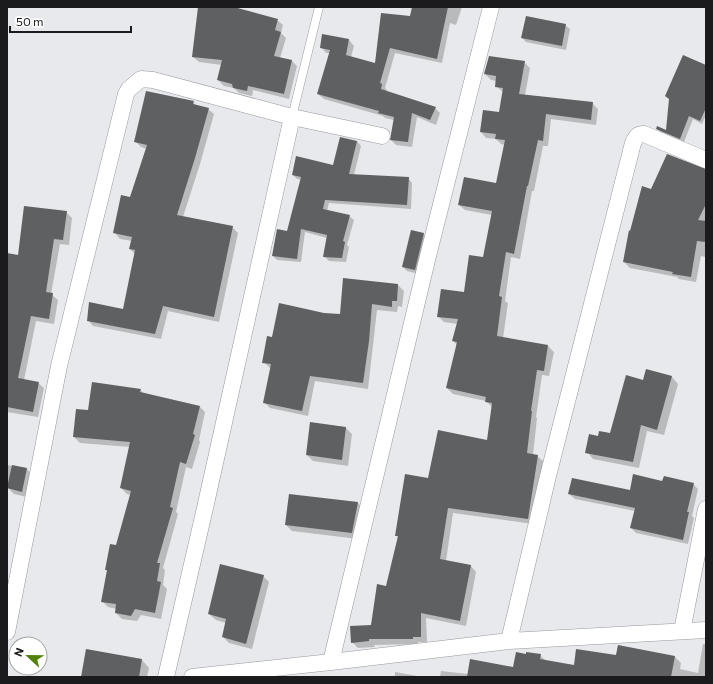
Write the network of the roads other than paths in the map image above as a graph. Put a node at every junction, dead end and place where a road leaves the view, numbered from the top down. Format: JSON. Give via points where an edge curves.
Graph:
{"nodes":[{"id":1,"x":319,"y":7,"type":"edge"},
{"id":2,"x":491,"y":7,"type":"edge"},
{"id":3,"x":292,"y":117,"type":"junction"},
{"id":4,"x":382,"y":136,"type":"dead end"},
{"id":5,"x":706,"y":160,"type":"edge"},
{"id":6,"x":706,"y":509,"type":"edge"},
{"id":7,"x":706,"y":630,"type":"edge"},
{"id":8,"x":682,"y":631,"type":"junction"},
{"id":9,"x":7,"y":632,"type":"edge"},
{"id":10,"x":509,"y":641,"type":"junction"},
{"id":11,"x":331,"y":662,"type":"junction"},
{"id":12,"x":166,"y":677,"type":"edge"},
{"id":13,"x":192,"y":677,"type":"edge"}],
"edges":[{"from":1,"to":3,"type":"lane"},
{"from":2,"to":11,"type":"street","via":[[428,256]]},
{"from":3,"to":4,"type":"street"},
{"from":3,"to":9,"type":"street","via":[[153,80],[141,79],[126,94],[59,366]]},
{"from":3,"to":12,"type":"street"},
{"from":5,"to":10,"type":"street","via":[[644,134],[638,134],[633,143],[548,476]]},
{"from":6,"to":8,"type":"street"},
{"from":7,"to":8,"type":"street"},
{"from":8,"to":10,"type":"street"},
{"from":10,"to":11,"type":"street"},
{"from":11,"to":13,"type":"street"}]}
